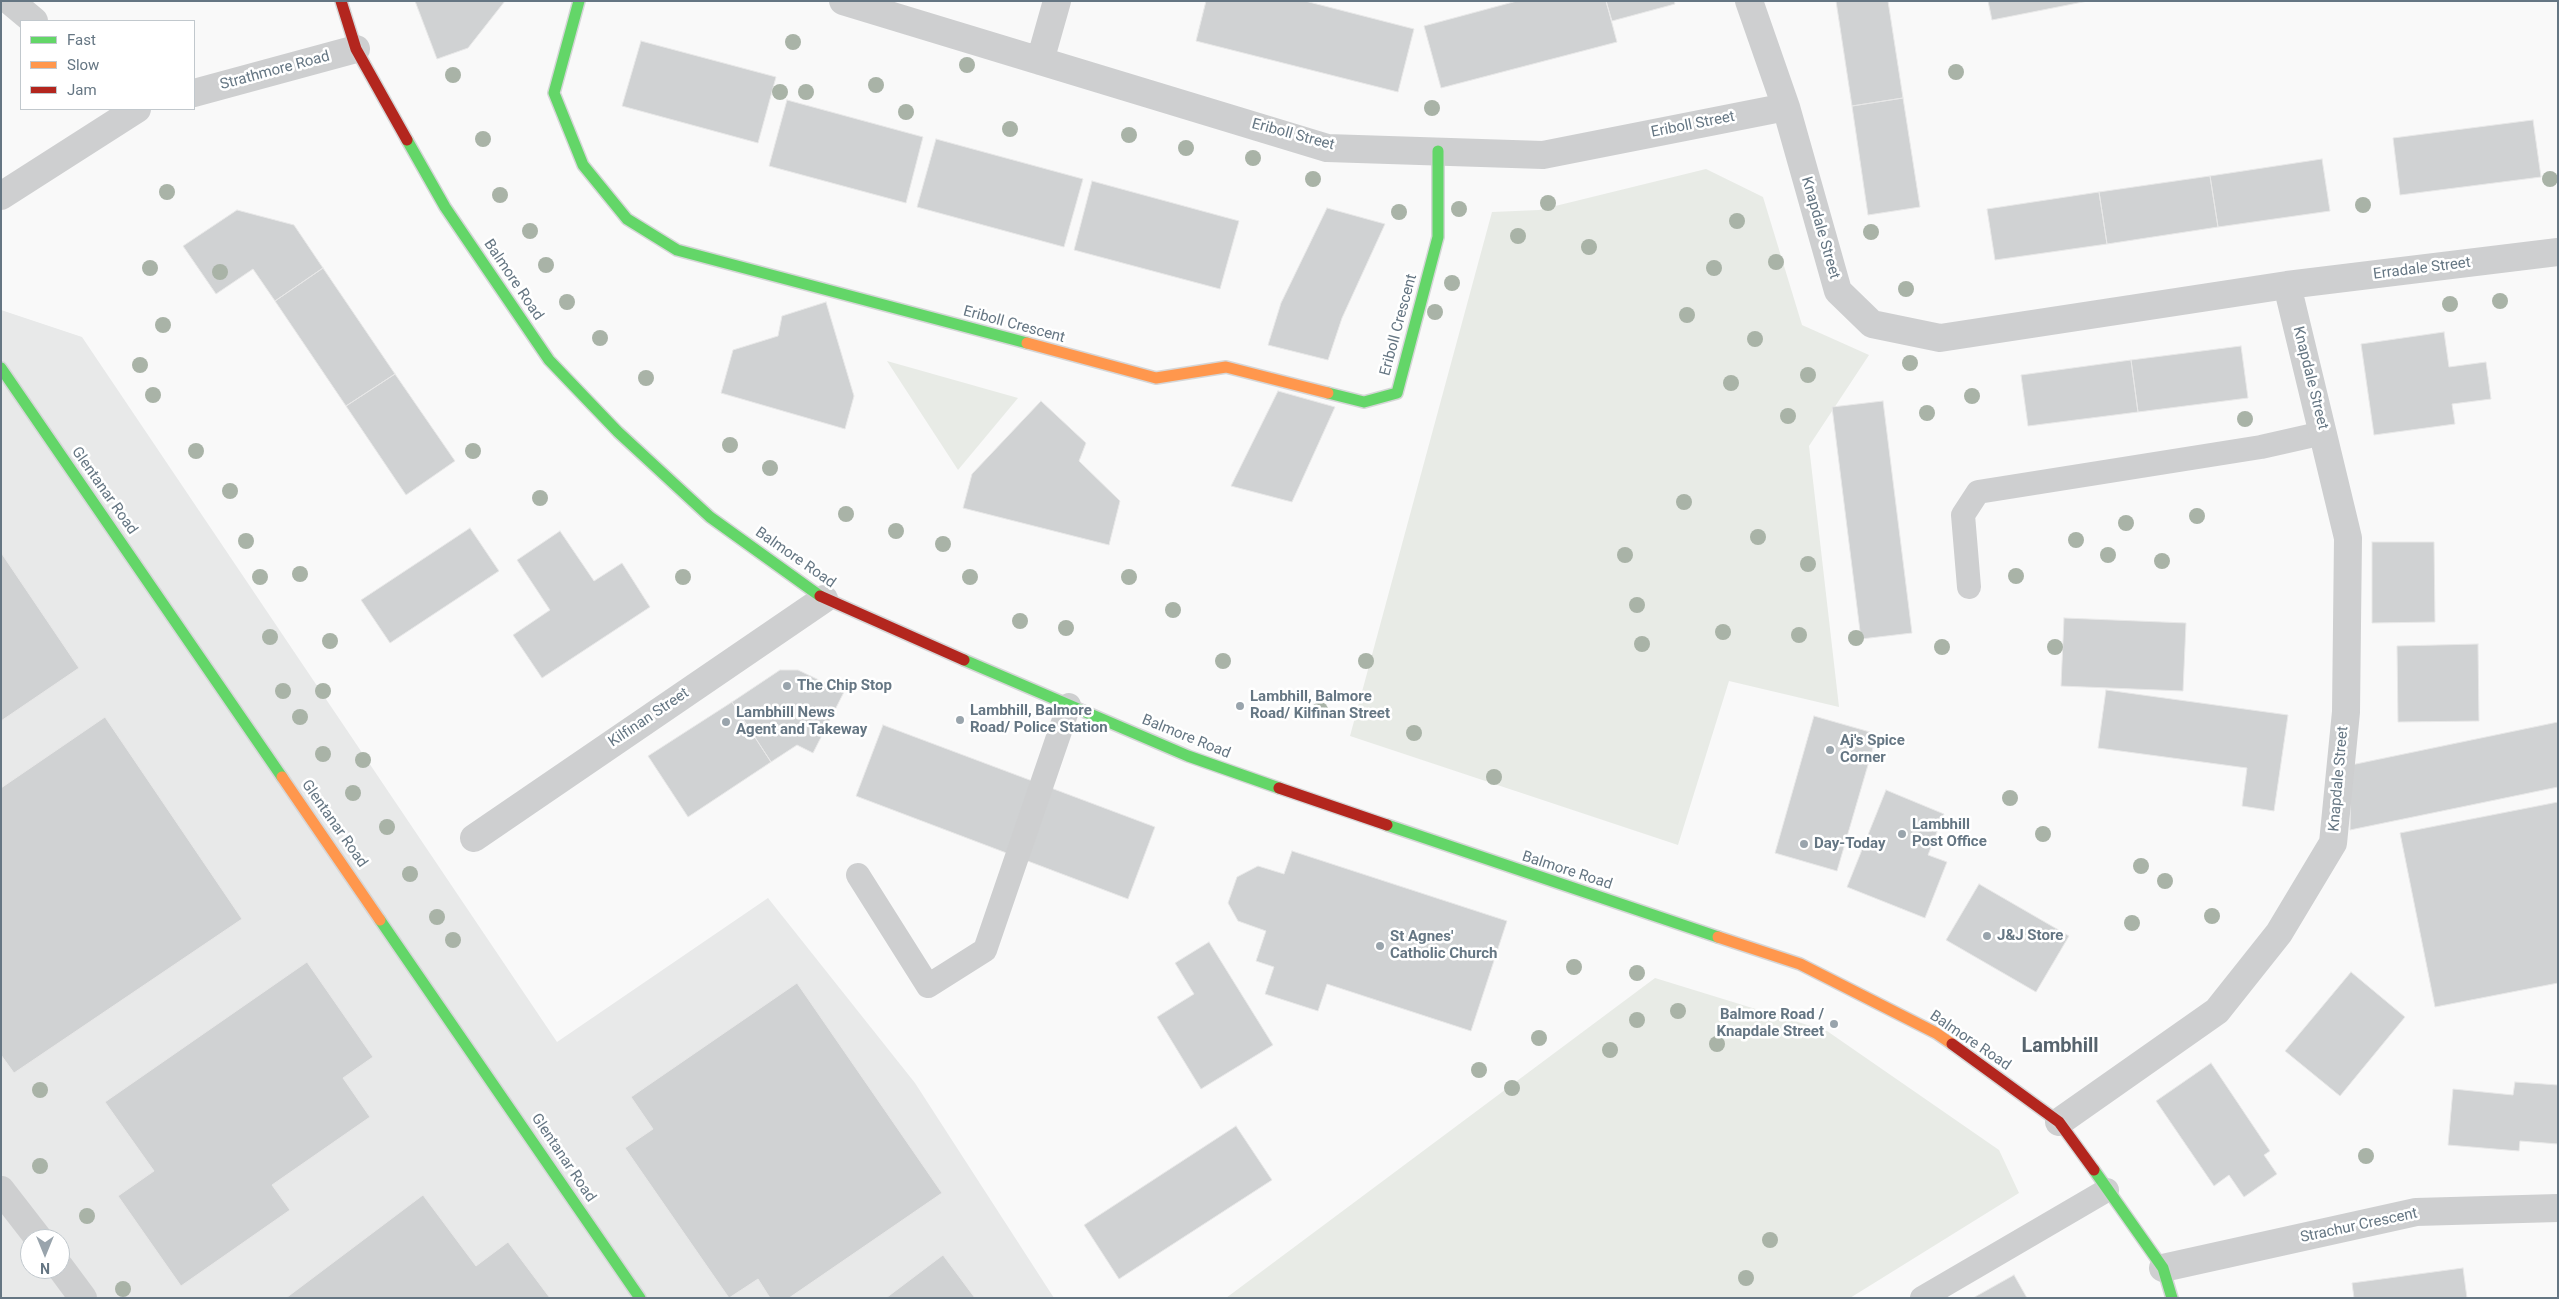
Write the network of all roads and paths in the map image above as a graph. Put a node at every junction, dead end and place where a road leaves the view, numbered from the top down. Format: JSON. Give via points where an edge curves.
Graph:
{"nodes":[{"id":1,"x":10,"y":1,"type":"edge"},
{"id":2,"x":341,"y":1,"type":"edge"},
{"id":3,"x":579,"y":1,"type":"edge"},
{"id":4,"x":843,"y":1,"type":"edge"},
{"id":5,"x":1057,"y":1,"type":"edge"},
{"id":6,"x":1749,"y":1,"type":"edge"},
{"id":7,"x":33,"y":20,"type":"edge"},
{"id":8,"x":356,"y":49,"type":"junction"},
{"id":9,"x":1040,"y":61,"type":"junction"},
{"id":10,"x":195,"y":93,"type":"edge"},
{"id":11,"x":1786,"y":107,"type":"junction"},
{"id":12,"x":134,"y":110,"type":"edge"},
{"id":13,"x":1438,"y":151,"type":"junction"},
{"id":14,"x":1,"y":196,"type":"edge"},
{"id":15,"x":2558,"y":252,"type":"edge"},
{"id":16,"x":2287,"y":285,"type":"junction"},
{"id":17,"x":1,"y":368,"type":"edge"},
{"id":18,"x":2323,"y":433,"type":"junction"},
{"id":19,"x":1968,"y":586,"type":"dead end"},
{"id":20,"x":824,"y":599,"type":"junction"},
{"id":21,"x":1069,"y":705,"type":"junction"},
{"id":22,"x":474,"y":838,"type":"dead end"},
{"id":23,"x":858,"y":875,"type":"dead end"},
{"id":24,"x":2059,"y":1122,"type":"junction"},
{"id":25,"x":1,"y":1190,"type":"edge"},
{"id":26,"x":2107,"y":1190,"type":"junction"},
{"id":27,"x":2558,"y":1208,"type":"edge"},
{"id":28,"x":31,"y":1229,"type":"edge"},
{"id":29,"x":2163,"y":1268,"type":"junction"},
{"id":30,"x":69,"y":1279,"type":"edge"},
{"id":31,"x":83,"y":1298,"type":"edge"},
{"id":32,"x":640,"y":1298,"type":"edge"},
{"id":33,"x":1922,"y":1298,"type":"edge"},
{"id":34,"x":2172,"y":1298,"type":"edge"}],
"edges":[{"from":1,"to":7,"type":"street"},
{"from":2,"to":8,"type":"street","name":"Balmore Road"},
{"from":3,"to":13,"type":"street","name":"Eriboll Crescent","via":[[554,93],[583,165],[627,219],[677,250],[1156,378],[1226,367],[1364,402],[1397,394],[1438,236]]},
{"from":4,"to":9,"type":"street","name":"Eriboll Street"},
{"from":5,"to":9,"type":"street"},
{"from":6,"to":11,"type":"street","name":"Knapdale Street"},
{"from":8,"to":10,"type":"street","name":"Strathmore Road"},
{"from":8,"to":20,"type":"street","name":"Balmore Road","via":[[445,207],[549,360],[618,432],[710,517]]},
{"from":9,"to":13,"type":"street","name":"Eriboll Street","via":[[1327,148]]},
{"from":11,"to":13,"type":"street","name":"Eriboll Street","via":[[1543,155]]},
{"from":11,"to":16,"type":"street","name":"Knapdale Street","via":[[1838,292],[1872,324],[1940,338]]},
{"from":12,"to":14,"type":"street"},
{"from":15,"to":16,"type":"street","name":"Erradale Street"},
{"from":16,"to":18,"type":"street","name":"Knapdale Street"},
{"from":17,"to":32,"type":"street","name":"Glentanar Road"},
{"from":18,"to":19,"type":"lane","via":[[2261,447],[1978,492],[1963,515]]},
{"from":18,"to":24,"type":"street","name":"Knapdale Street","via":[[2348,538],[2346,712],[2333,842],[2279,933],[2217,1011]]},
{"from":20,"to":21,"type":"street","name":"Balmore Road"},
{"from":20,"to":22,"type":"street","name":"Kilfinan Street"},
{"from":21,"to":23,"type":"lane","via":[[985,950],[928,986]]},
{"from":21,"to":24,"type":"street","name":"Balmore Road","via":[[1188,756],[1800,964],[1936,1033]]},
{"from":24,"to":26,"type":"street","name":"Balmore Road"},
{"from":25,"to":28,"type":"street"},
{"from":26,"to":29,"type":"street","name":"Balmore Road"},
{"from":26,"to":33,"type":"lane"},
{"from":27,"to":29,"type":"street","name":"Strachur Crescent","via":[[2416,1212]]},
{"from":29,"to":34,"type":"street","name":"Balmore Road"},
{"from":30,"to":31,"type":"street"}]}
